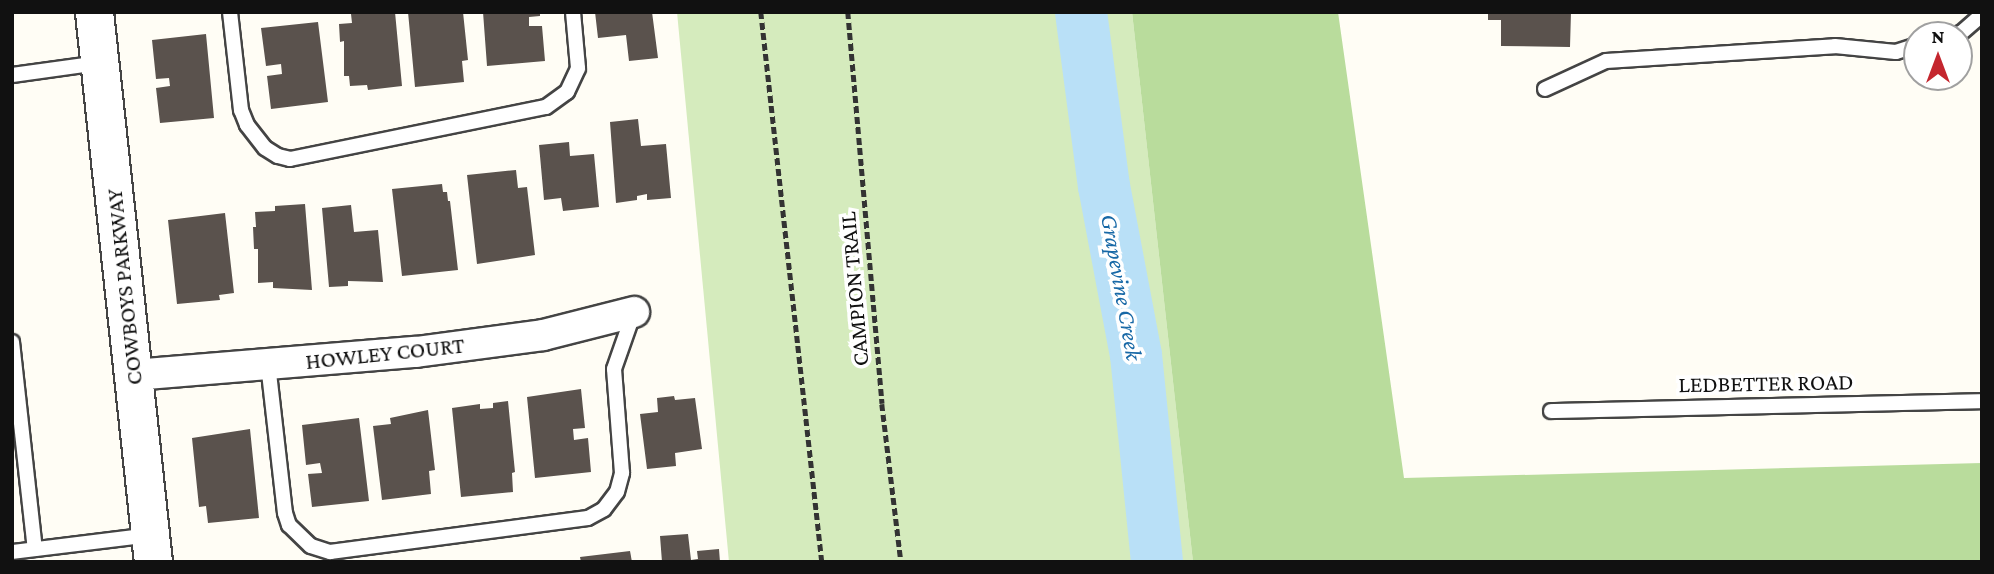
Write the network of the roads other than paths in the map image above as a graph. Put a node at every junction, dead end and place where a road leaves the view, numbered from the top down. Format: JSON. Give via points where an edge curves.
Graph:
{"nodes":[{"id":1,"x":94,"y":12,"type":"edge"},
{"id":2,"x":230,"y":12,"type":"edge"},
{"id":3,"x":573,"y":12,"type":"edge"},
{"id":4,"x":1903,"y":49,"type":"edge"},
{"id":5,"x":99,"y":63,"type":"junction"},
{"id":6,"x":12,"y":75,"type":"edge"},
{"id":7,"x":1545,"y":89,"type":"dead end"},
{"id":8,"x":634,"y":312,"type":"joint"},
{"id":9,"x":12,"y":342,"type":"edge"},
{"id":10,"x":268,"y":364,"type":"junction"},
{"id":11,"x":134,"y":375,"type":"junction"},
{"id":12,"x":1982,"y":401,"type":"edge"},
{"id":13,"x":1551,"y":411,"type":"dead end"},
{"id":14,"x":151,"y":548,"type":"edge"},
{"id":15,"x":35,"y":549,"type":"junction"},
{"id":16,"x":12,"y":552,"type":"edge"}],
"edges":[{"from":1,"to":5,"type":"street","name":"COWBOYS PARKWAY"},
{"from":2,"to":3,"type":"lane","via":[[247,125],[265,148],[290,159],[547,107],[567,92],[578,68]]},
{"from":4,"to":7,"type":"lane","via":[[1835,46],[1606,61]]},
{"from":5,"to":6,"type":"lane"},
{"from":5,"to":11,"type":"street","name":"COWBOYS PARKWAY"},
{"from":8,"to":10,"type":"street","name":"HOWLEY COURT","via":[[543,335],[416,352]]},
{"from":8,"to":10,"type":"lane","via":[[614,369],[622,473],[617,492],[604,509],[588,518],[330,552],[311,546],[289,525],[285,513]]},
{"from":9,"to":15,"type":"lane"},
{"from":10,"to":11,"type":"street","name":"HOWLEY COURT"},
{"from":11,"to":14,"type":"street","name":"COWBOYS PARKWAY"},
{"from":12,"to":13,"type":"lane","name":"LEDBETTER ROAD"},
{"from":14,"to":15,"type":"lane"},
{"from":15,"to":16,"type":"lane"}]}
